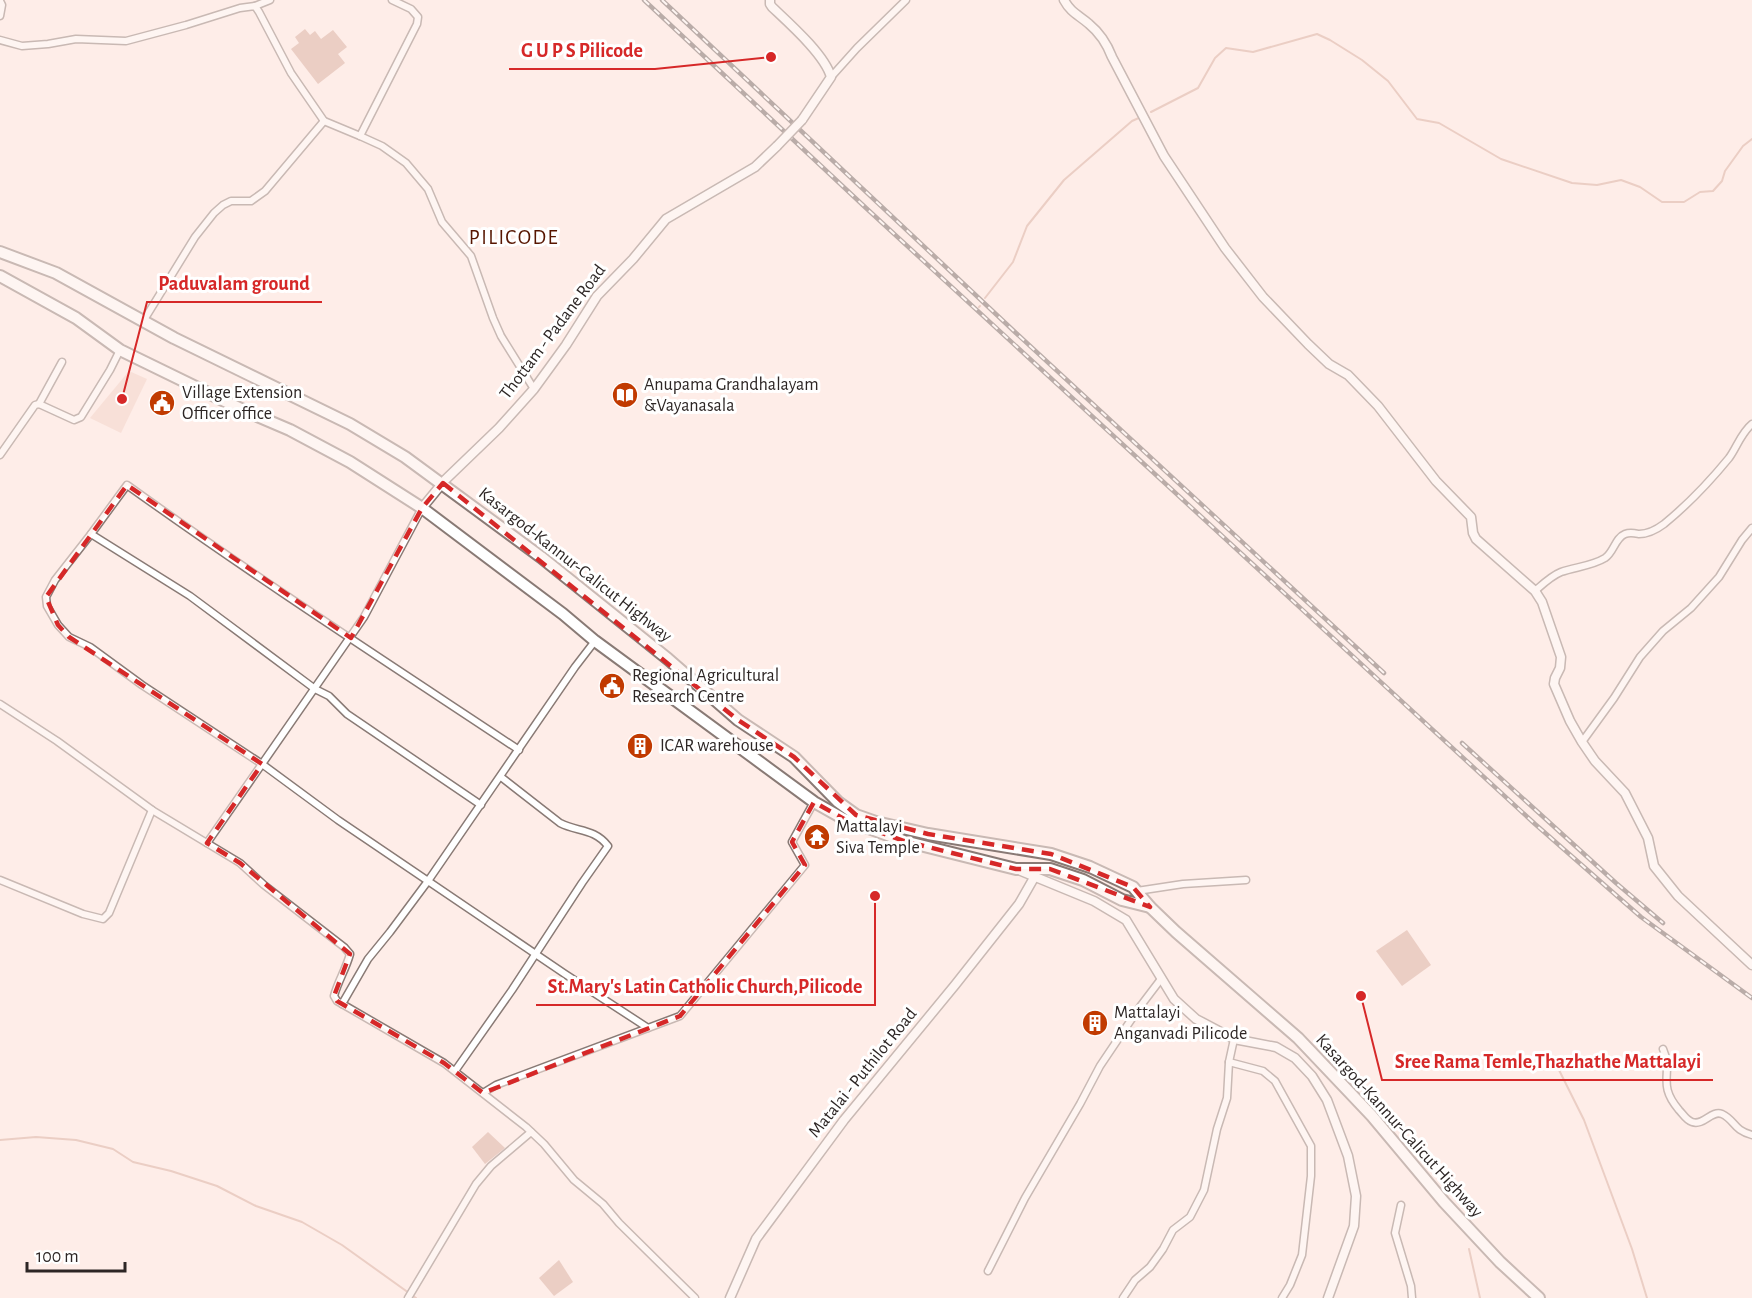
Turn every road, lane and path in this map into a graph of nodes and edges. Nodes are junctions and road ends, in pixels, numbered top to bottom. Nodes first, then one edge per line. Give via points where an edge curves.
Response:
1 (270, 0) edge
2 (392, 0) edge
3 (769, 0) edge
4 (906, 0) edge
5 (1064, 0) edge
6 (0, 1) edge
7 (255, 6) junction
8 (0, 16) edge
9 (0, 40) edge
10 (831, 77) junction
11 (324, 121) junction
12 (360, 136) junction
13 (0, 252) edge
14 (0, 276) edge
15 (144, 320) junction
16 (120, 350) junction
17 (62, 362) dead end
18 (534, 389) junction
19 (39, 404) junction
20 (1752, 424) edge
21 (0, 455) edge
22 (442, 483) junction
23 (422, 508) junction
24 (1752, 528) edge
25 (91, 534) junction
26 (1535, 591) junction
27 (351, 638) junction
28 (595, 641) junction
29 (315, 689) junction
30 (0, 704) edge
31 (1582, 741) junction
32 (519, 750) junction
33 (262, 764) junction
34 (501, 777) junction
35 (814, 802) junction
36 (481, 804) junction
37 (152, 810) junction
38 (207, 843) junction
39 (1016, 869) junction
40 (1035, 876) junction
41 (0, 880) edge
42 (1246, 880) dead end
43 (428, 881) junction
44 (1137, 891) junction
45 (1150, 907) junction
46 (535, 954) junction
47 (1752, 965) edge
48 (1161, 979) junction
49 (342, 1004) junction
50 (648, 1028) junction
51 (1234, 1039) junction
52 (1663, 1049) dead end
53 (1229, 1062) junction
54 (455, 1071) junction
55 (483, 1093) junction
56 (531, 1132) junction
57 (1752, 1135) edge
58 (1401, 1205) dead end
59 (988, 1271) dead end
60 (408, 1298) edge
61 (695, 1298) edge
62 (730, 1298) edge
63 (1123, 1298) edge
64 (1282, 1298) edge
65 (1328, 1298) edge
66 (1412, 1298) edge
67 (1539, 1298) edge

1 - 7 street
2 - 12 street via 411,9 418,17 417,24
3 - 10 street via 819,55
4 - 10 street
5 - 26 street via 1106,43 1164,156 1263,297 1329,364 1348,375 1378,406 1436,481 1471,517 1476,539
6 - 8 street
7 - 9 street via 126,40 76,39 22,46
7 - 11 street via 291,73
10 - 18 street, Thottam - Padane Road, bridge via 802,120 755,167 666,219 597,297
11 - 12 street
11 - 15 street via 265,191 251,201 231,201 214,213
12 - 18 street via 406,163 428,189 442,222 471,256 501,336
13 - 15 highway, Kasargod-Kannur-Calicut Highway via 56,273
14 - 16 highway, Kasargod-Kannur-Calicut Highway via 76,318
15 - 22 highway, Kasargod-Kannur-Calicut Highway via 350,424
16 - 19 street via 81,417 74,420
16 - 23 highway, Kasargod-Kannur-Calicut Highway via 300,435
17 - 19 street
18 - 22 street, Thottam - Padane Road
19 - 21 street via 31,408
20 - 26 street via 1730,457 1663,524 1642,534 1628,532 1606,557 1559,573
22 - 23 street, Thottam - Padane Road
22 - 44 highway, Kasargod-Kannur-Calicut Highway via 550,564 738,720 794,758 856,815 928,834 1051,854 1090,867
23 - 27 street
23 - 28 highway, Kasargod-Kannur-Calicut Highway
24 - 31 street via 1719,578 1640,657
25 - 27 street via 127,485
25 - 29 street via 190,596
25 - 33 street via 46,597 58,625 69,637 90,647
26 - 31 street via 1561,657 1554,684
27 - 29 street
27 - 32 street
28 - 32 street
28 - 35 highway, Kasargod-Kannur-Calicut Highway
29 - 33 street
29 - 36 street
30 - 37 street
31 - 47 street via 1625,793 1648,838 1654,866 1678,896
32 - 34 street
33 - 38 street
33 - 43 street
34 - 36 street
34 - 46 street via 560,823 589,831 608,846
35 - 39 highway, Kasargod-Kannur-Calicut Highway via 844,819 904,841
35 - 50 street via 792,842 805,865 680,1016
36 - 43 street
37 - 38 street
37 - 41 street via 109,913 103,919
38 - 49 street via 240,863 350,954 334,996
39 - 40 street, Kasargod-Kannur-Calicut Highway
39 - 45 highway, Kasargod-Kannur-Calicut Highway via 1050,868 1122,900
40 - 48 street, Kasargod-Kannur-Calicut Highway via 1094,901 1126,920
40 - 62 street, Matalai - Puthilot Road via 1019,904 844,1120 756,1239
42 - 44 street
43 - 46 street
43 - 49 street via 368,959
44 - 45 highway, Kasargod-Kannur-Calicut Highway
45 - 67 highway, Kasargod-Kannur-Calicut Highway via 1298,1038 1372,1116 1444,1203
46 - 50 street
46 - 54 street
48 - 51 street, Kasargod-Kannur-Calicut Highway via 1174,999 1196,1019
48 - 59 street via 1100,1066
49 - 54 street
50 - 55 street
51 - 53 street
51 - 65 street, Kasargod-Kannur-Calicut Highway via 1276,1047 1312,1076 1327,1100 1348,1156 1356,1196 1354,1226
52 - 57 street via 1667,1057 1668,1094 1687,1119 1701,1123 1720,1113 1737,1130
53 - 63 street via 1227,1098 1204,1190 1190,1217 1173,1230 1150,1267
53 - 64 street via 1263,1071 1275,1081 1311,1146 1302,1255
54 - 55 street
55 - 56 street
56 - 60 street via 476,1184
56 - 61 street via 574,1180 603,1204
58 - 66 street via 1395,1233

